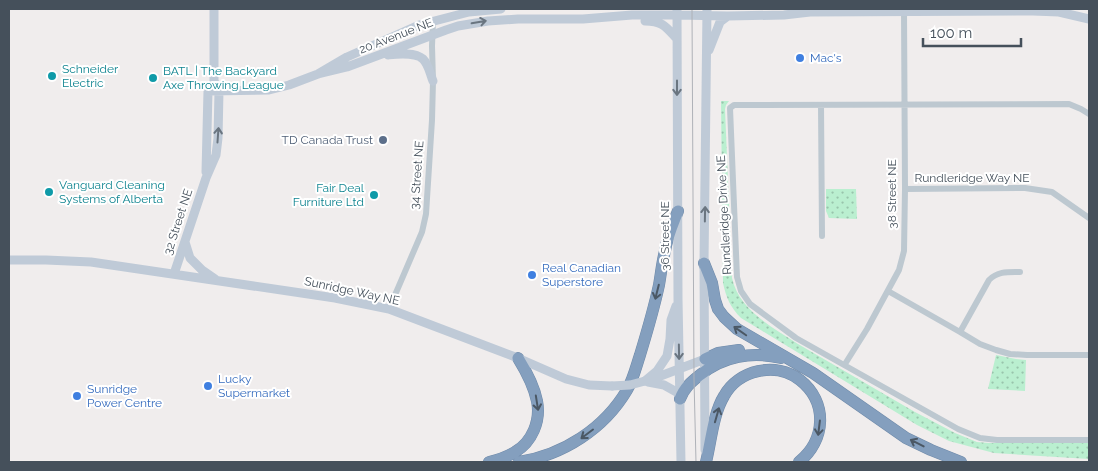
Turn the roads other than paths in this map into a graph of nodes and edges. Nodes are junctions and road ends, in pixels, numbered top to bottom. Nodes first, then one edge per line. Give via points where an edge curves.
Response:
1 (214, 9) edge
2 (501, 9) edge
3 (795, 9) edge
4 (904, 10) edge
5 (677, 12) edge
6 (707, 12) edge
7 (806, 12) junction
8 (728, 16) junction
9 (618, 17) junction
10 (1089, 19) edge
11 (433, 21) junction
12 (433, 35) junction
13 (677, 39) junction
14 (707, 54) junction
15 (378, 56) junction
16 (318, 74) junction
17 (214, 81) junction
18 (433, 81) junction
19 (208, 91) junction
20 (219, 91) junction
21 (904, 104) junction
22 (821, 105) junction
23 (1089, 114) edge
24 (206, 178) junction
25 (905, 189) junction
26 (678, 211) junction
27 (1089, 218) edge
28 (822, 236) dead end
29 (185, 242) junction
30 (9, 260) edge
31 (704, 262) junction
32 (1020, 272) dead end
33 (174, 274) junction
34 (217, 280) junction
35 (888, 291) junction
36 (678, 299) junction
37 (389, 309) junction
38 (960, 332) junction
39 (783, 355) junction
40 (1089, 355) edge
41 (518, 358) junction
42 (797, 364) junction
43 (845, 364) junction
44 (705, 365) junction
45 (680, 369) junction
46 (645, 381) junction
47 (680, 396) junction
48 (1089, 440) edge
49 (489, 462) edge
50 (519, 462) edge
51 (681, 462) edge
52 (706, 462) edge
53 (799, 462) edge
54 (962, 462) edge

1 - 17 street, 32 Street NE
2 - 11 street, 20 Avenue NE via 469,12
3 - 7 street
4 - 7 street
4 - 10 street via 1059,12
4 - 21 street, 38 Street NE
5 - 6 street, 20 Avenue NE via 692,16
5 - 9 street, 20 Avenue NE
5 - 13 street, 36 Street NE
6 - 8 street, 20 Avenue NE
6 - 14 street
7 - 8 street, 20 Avenue NE
8 - 14 street via 720,22
12 -> 9 street, 20 Avenue NE via 458,26 488,21
9 - 13 street via 661,23
11 - 12 street, 34 Street NE
11 - 16 street, 20 Avenue NE via 394,35
12 - 15 street, 20 Avenue NE
12 - 18 street, 34 Street NE
13 -> 26 street, 36 Street NE
31 -> 14 street
15 - 16 street, 20 Avenue NE
15 - 18 street via 400,54 422,58
16 - 20 street, 20 Avenue NE via 268,90
17 - 19 street, 32 Street NE
17 - 20 street, 32 Street NE
18 - 37 street, 34 Street NE via 426,214 422,232
19 - 20 street, 20 Avenue NE
19 - 24 street, 32 Street NE
24 -> 20 street, 32 Street NE via 216,155
21 - 22 street, Rundleridge Drive NE
21 - 23 street, Rundleridge Drive NE via 1069,104
21 - 25 street, 38 Street NE
22 - 28 street
22 - 43 street, Rundleridge Drive NE via 734,105 730,108 737,277 750,304 796,338
24 - 29 street, 32 Street NE
25 - 27 street, Rundleridge Way NE via 1025,188 1052,192
25 - 35 street, 38 Street NE via 904,251
26 - 36 street, 36 Street NE
26 -> 50 highway via 628,389 612,411 577,441 558,451
29 - 33 street, 32 Street NE
29 - 34 street via 190,258
30 - 33 street, Sunridge Way NE via 91,262
39 -> 31 highway via 729,323 718,309
31 - 44 street
32 - 38 street via 1001,272 989,280
33 - 34 street, Sunridge Way NE
34 - 37 street, Sunridge Way NE
35 - 38 street
35 - 43 street, 38 Street NE
36 -> 45 street, 36 Street NE
36 - 46 street via 671,320 667,356
37 - 41 street, Sunridge Way NE
38 - 40 street via 980,344 1010,354
39 - 42 highway
39 - 44 highway via 747,349 718,353
41 - 46 street, Sunridge Way NE, bridge via 589,385 630,385
41 -> 49 highway via 536,395 536,426 520,448
42 - 44 highway via 772,356 747,355
54 -> 42 highway via 906,438
43 - 48 street, Rundleridge Drive NE via 958,429 980,438
44 - 45 street, Sunridge Way NE
44 - 47 highway
44 - 52 street
45 - 46 street, Sunridge Way NE
45 - 47 street, 36 Street NE
46 - 47 street via 664,385
47 - 51 street, 36 Street NE
52 -> 53 highway via 723,396 739,379 764,370 783,372 800,380 816,402 820,419 818,438

